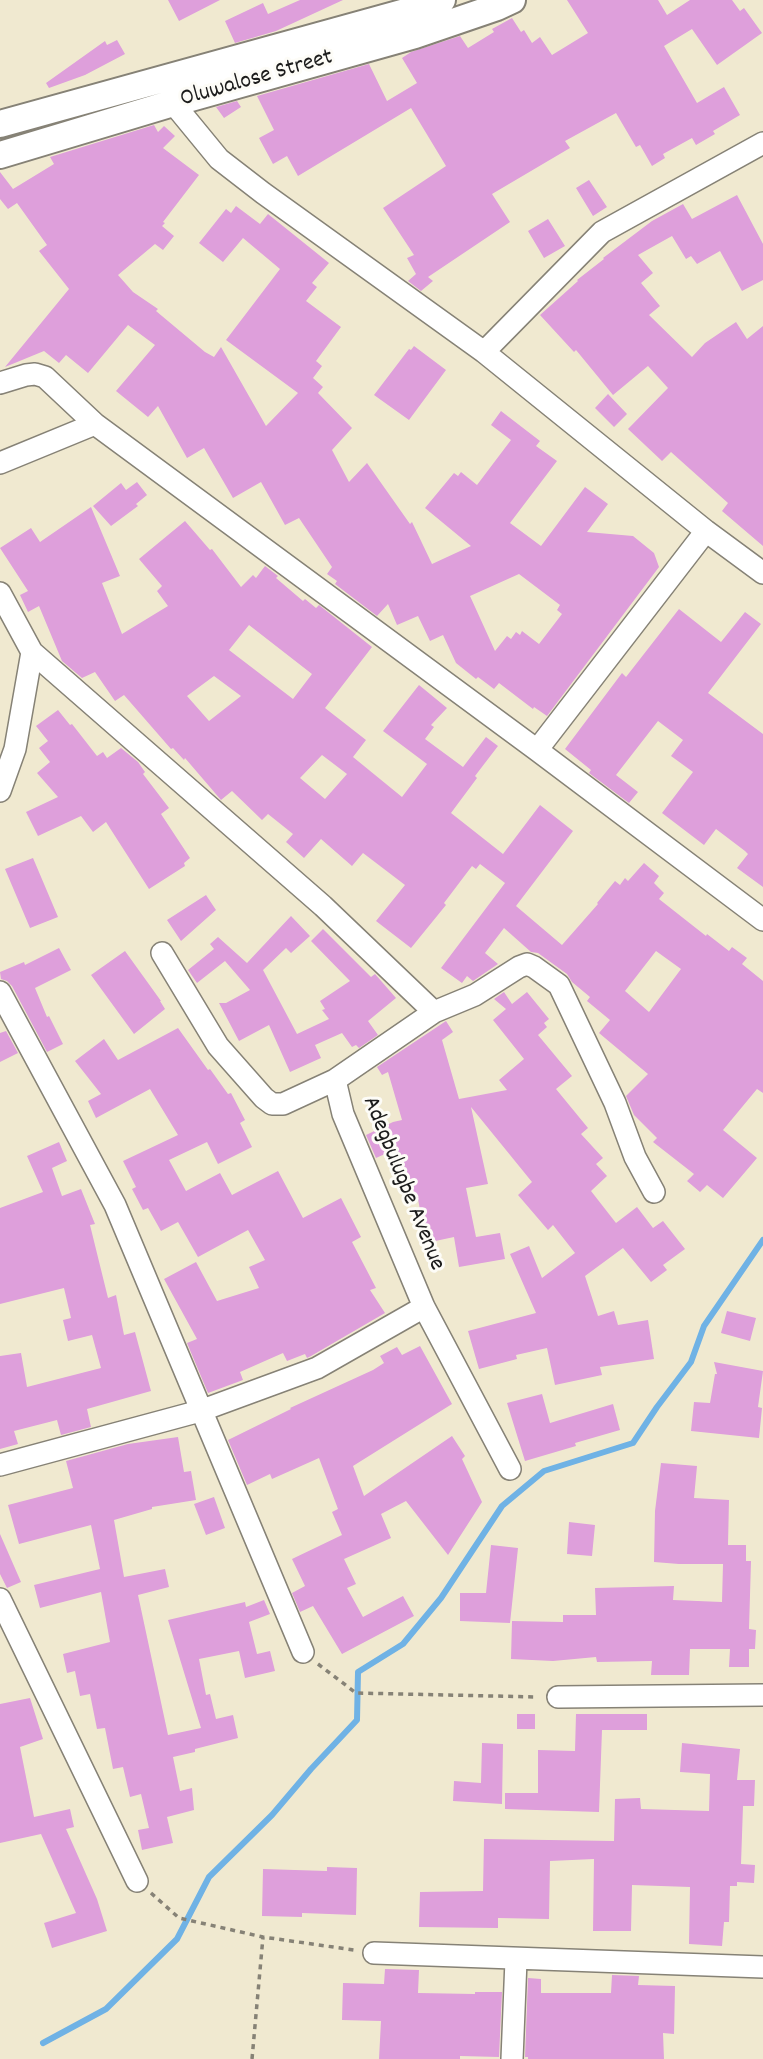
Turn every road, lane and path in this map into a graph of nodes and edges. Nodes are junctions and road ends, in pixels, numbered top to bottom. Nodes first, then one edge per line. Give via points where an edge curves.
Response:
1 (442, 0) edge
2 (512, 0) edge
3 (173, 103) junction
4 (0, 124) edge
5 (763, 143) edge
6 (0, 155) edge
7 (484, 352) junction
8 (0, 383) edge
9 (95, 424) junction
10 (0, 463) edge
11 (706, 531) junction
12 (763, 573) edge
13 (0, 593) edge
14 (32, 652) junction
15 (537, 750) junction
16 (0, 791) edge
17 (763, 920) edge
18 (162, 953) dead end
19 (0, 992) edge
20 (434, 1012) junction
21 (334, 1080) junction
22 (654, 1192) dead end
23 (424, 1307) junction
24 (200, 1410) junction
25 (0, 1465) edge
26 (510, 1469) dead end
27 (0, 1599) edge
28 (303, 1652) joint
29 (763, 1695) edge
30 (558, 1697) joint
31 (137, 1881) joint
32 (263, 1937) junction
33 (374, 1953) joint
34 (516, 1960) junction
35 (763, 1967) edge
36 (252, 2059) edge
37 (512, 2059) edge

1 - 4 street, Oluwalose Street
2 - 3 street, Oluwalose Street via 415,35
3 - 6 street, Oluwalose Street
3 - 7 street via 219,159
5 - 7 street via 602,232
7 - 11 street
8 - 9 street via 26,375 45,377
9 - 10 street
9 - 15 street
11 - 12 street
11 - 15 street
13 - 14 street
14 - 16 street via 15,749
14 - 20 street via 323,906
15 - 17 street
18 - 21 street via 218,1046 272,1104 283,1104
19 - 24 street via 115,1205
20 - 21 street
20 - 22 street via 475,995 527,964 559,985
21 - 23 street, Adegbulugbe Avenue via 343,1114
23 - 24 street via 317,1368
23 - 26 street, Adegbulugbe Avenue
24 - 25 street
24 - 28 street
27 - 31 street
28 - 30 path via 356,1693
29 - 30 street
31 - 32 path via 179,1917
32 - 33 path
32 - 36 path
33 - 34 street
34 - 35 street
34 - 37 street

